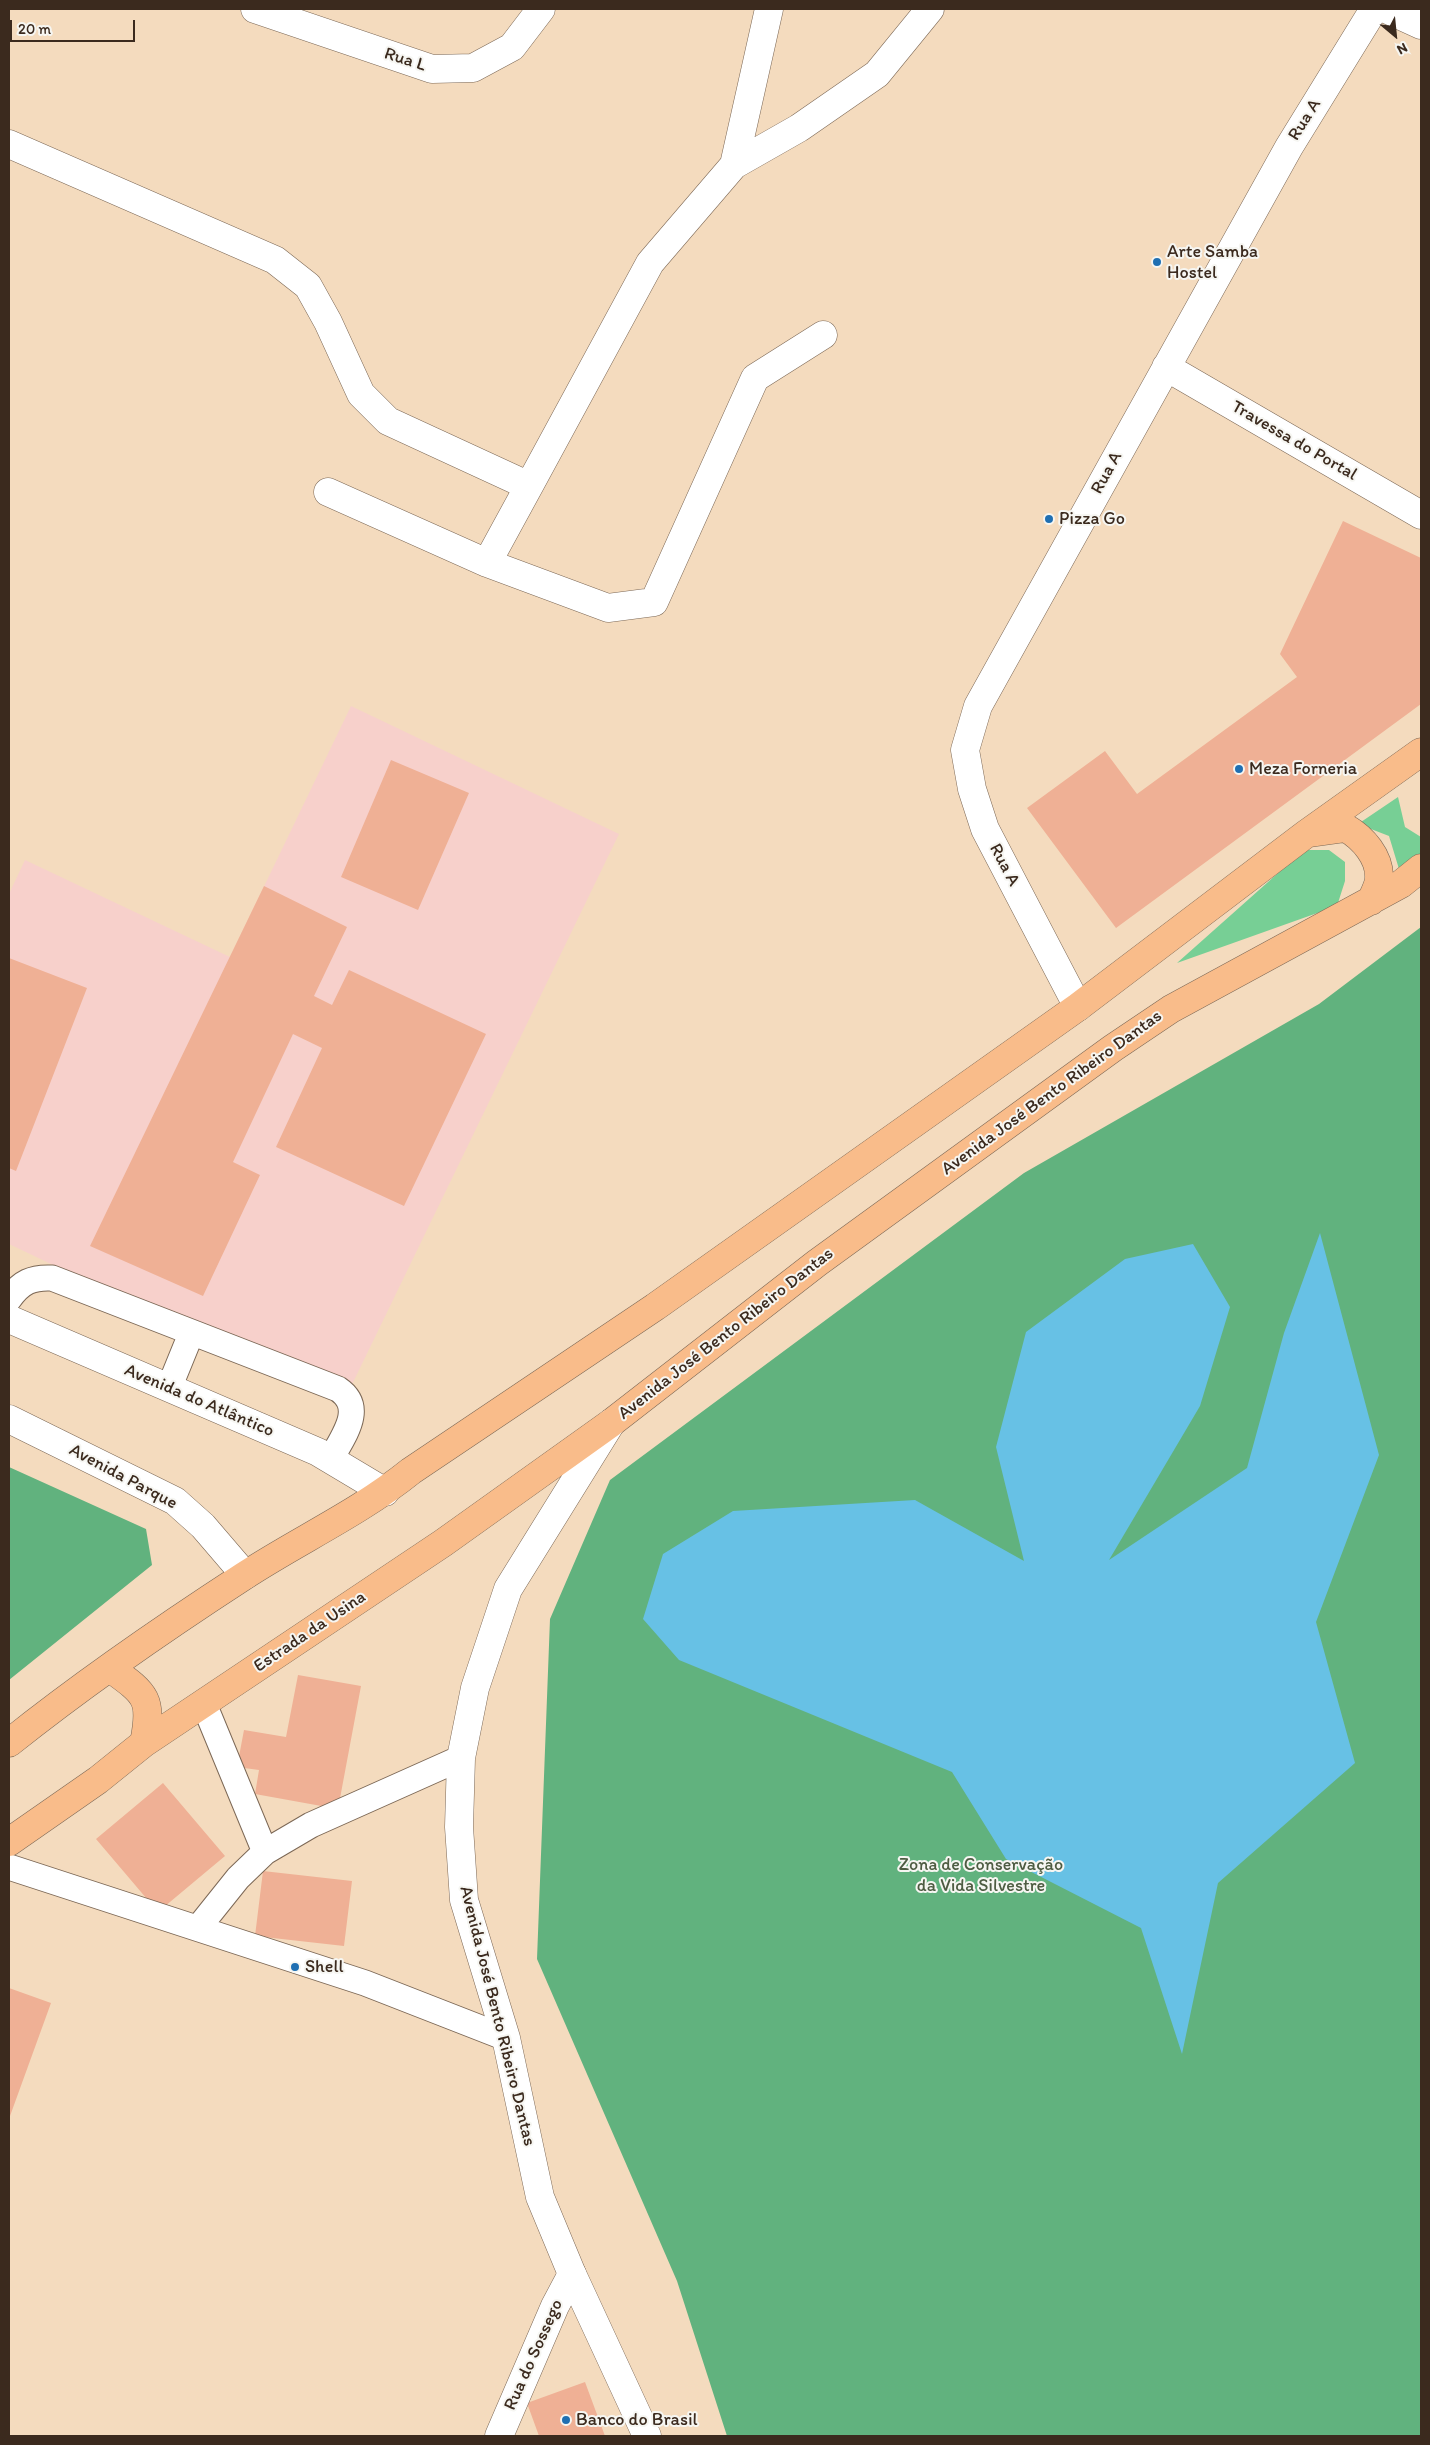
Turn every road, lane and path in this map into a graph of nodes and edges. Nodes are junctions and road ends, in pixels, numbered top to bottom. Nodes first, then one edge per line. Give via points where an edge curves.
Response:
1 (256, 9) edge
2 (769, 9) edge
3 (930, 9) edge
4 (1374, 9) edge
5 (1386, 9) edge
6 (540, 10) edge
7 (1421, 25) edge
8 (9, 144) edge
9 (734, 165) junction
10 (823, 336) dead end
11 (1166, 367) junction
12 (529, 486) junction
13 (328, 492) dead end
14 (1421, 515) edge
15 (487, 563) junction
16 (1421, 752) edge
17 (1306, 834) junction
18 (1421, 868) edge
19 (1372, 901) junction
20 (1078, 1007) junction
21 (9, 1299) edge
22 (9, 1319) edge
23 (191, 1334) junction
24 (168, 1388) junction
25 (9, 1419) edge
26 (611, 1423) junction
27 (331, 1459) junction
28 (385, 1492) junction
29 (245, 1575) junction
30 (110, 1668) junction
31 (204, 1704) junction
32 (9, 1743) edge
33 (144, 1743) junction
34 (461, 1758) junction
35 (9, 1842) edge
36 (265, 1852) junction
37 (9, 1867) edge
38 (198, 1928) junction
39 (506, 2038) junction
40 (572, 2274) junction
41 (499, 2436) edge
42 (647, 2436) edge

1 - 6 street, Rua L via 432,70 473,68 504,52 512,47
2 - 9 street
3 - 9 street via 877,74 799,128
4 - 11 street, Rua A via 1289,147
5 - 7 street
8 - 12 street via 275,260 308,286 361,394 388,421
9 - 12 street via 650,262
10 - 15 street via 755,378 654,602 608,608
11 - 14 street, Travessa do Portal
11 - 20 street, Rua A via 978,706 965,750 972,789 985,829
12 - 15 street
13 - 15 street
16 - 17 main road
17 - 19 main road via 1346,828 1361,837 1374,856 1379,878
17 - 20 main road
18 - 19 main road, Avenida José Bento Ribeiro Dantas
19 - 26 main road, Avenida José Bento Ribeiro Dantas via 1171,1009 1113,1048 817,1263
20 - 28 main road via 655,1307 411,1471
21 - 23 lane via 23,1284 36,1278 52,1278
22 - 24 street, Avenida do Atlântico
23 - 24 lane
23 - 27 lane via 347,1395 352,1408 351,1420
24 - 27 street, Avenida do Atlântico
25 - 29 street, Avenida Parque via 175,1501 203,1526
26 - 31 main road, Estrada da Usina via 443,1543
26 - 34 street, Avenida José Bento Ribeiro Dantas via 508,1589 475,1688
27 - 28 street, Avenida do Atlântico
28 - 29 main road
29 - 30 main road
30 - 32 main road
30 - 33 main road via 135,1686 146,1702 149,1716
31 - 33 main road, Estrada da Usina
31 - 36 lane
33 - 35 main road, Estrada da Usina via 98,1780
34 - 36 lane via 312,1825
34 - 39 street, Avenida José Bento Ribeiro Dantas via 459,1827 464,1900
36 - 38 lane via 238,1878
37 - 38 lane
38 - 39 lane via 365,1983
39 - 40 street, Avenida José Bento Ribeiro Dantas via 540,2197
40 - 41 street, Rua do Sossego
40 - 42 street, Avenida José Bento Ribeiro Dantas

